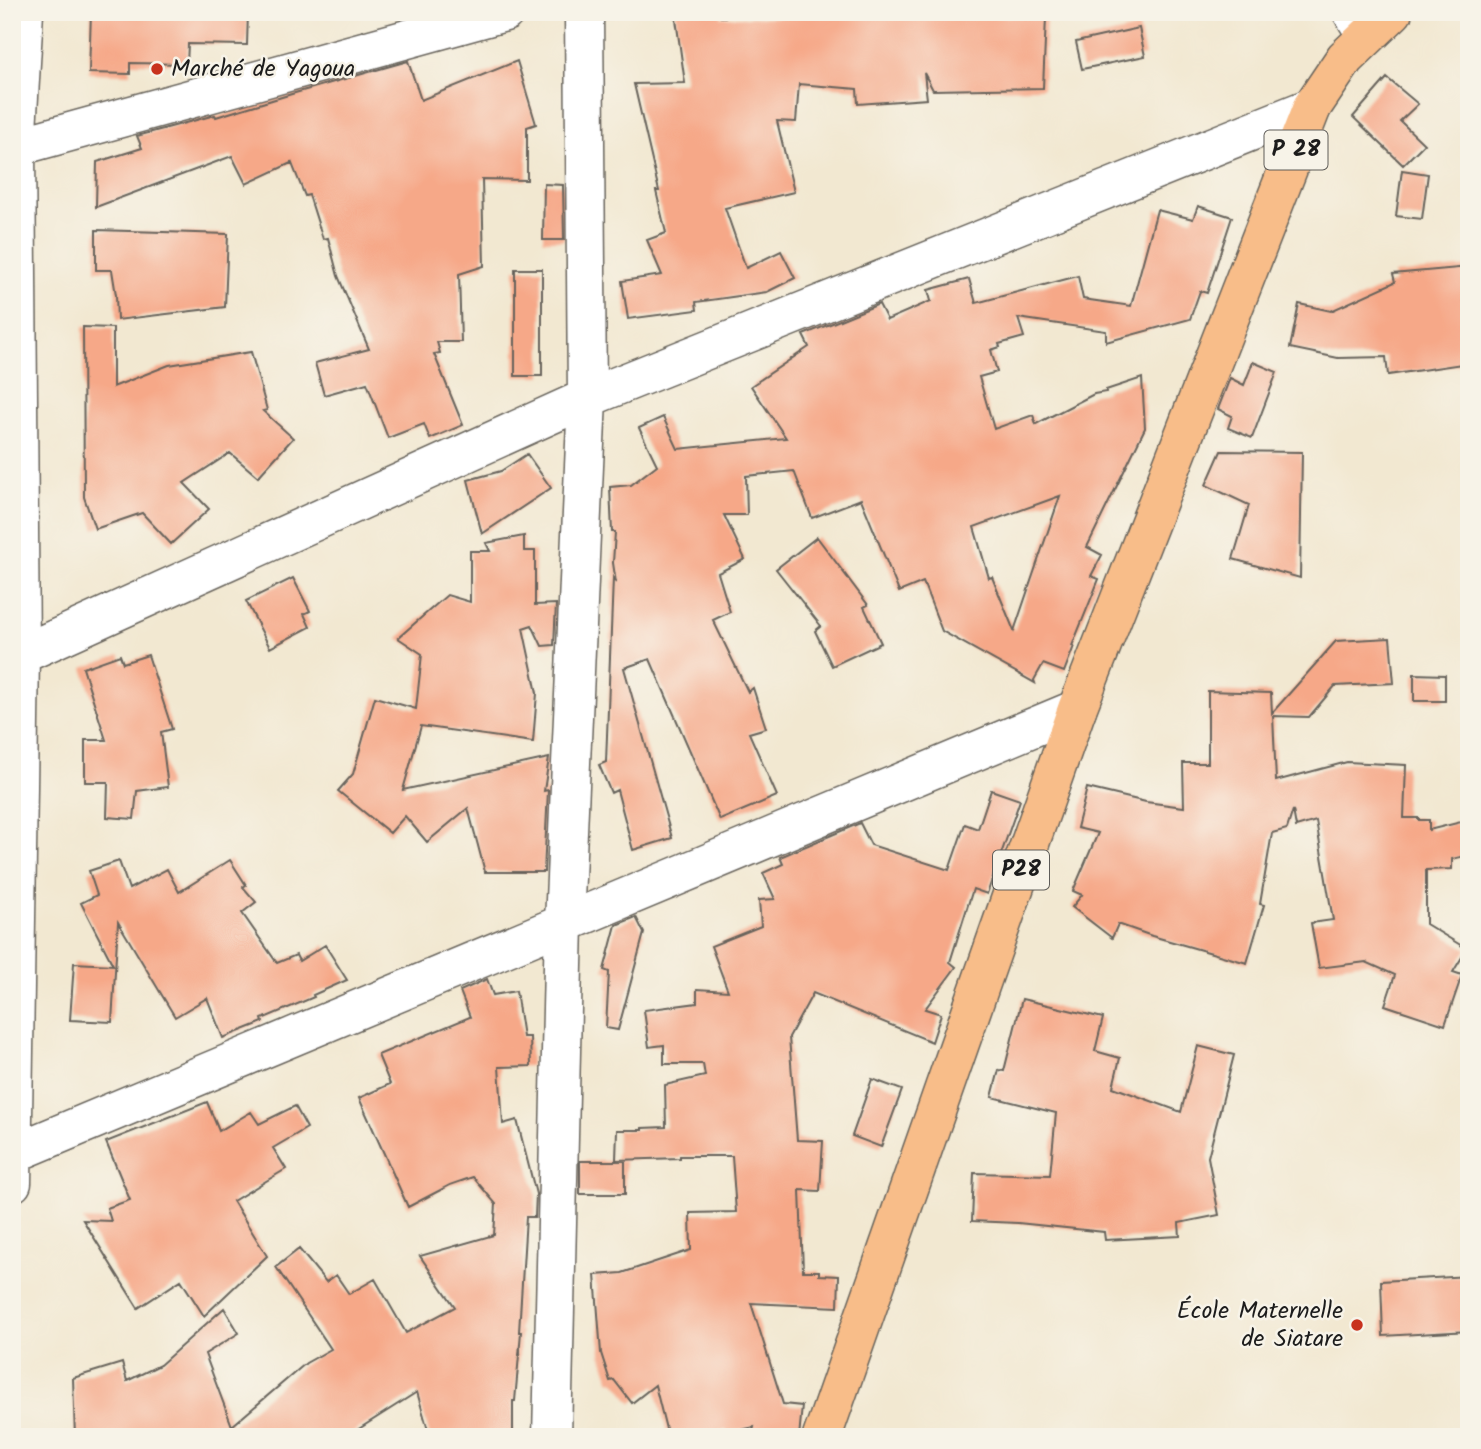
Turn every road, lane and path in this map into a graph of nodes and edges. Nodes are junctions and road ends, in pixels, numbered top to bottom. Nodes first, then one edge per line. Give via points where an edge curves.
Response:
1 (24, 12) edge
2 (505, 12) edge
3 (584, 12) edge
4 (1371, 20) edge
5 (1312, 107) junction
6 (14, 148) edge
7 (1234, 309) joint
8 (587, 398) junction
9 (16, 656) edge
10 (1077, 709) junction
11 (564, 923) junction
12 (13, 1164) edge
13 (552, 1437) edge
14 (822, 1437) edge

1 - 6 street
2 - 6 street
3 - 8 street
4 - 5 main road, P 28
5 - 7 main road, P 28
5 - 8 street
6 - 9 street
7 - 10 main road, P28
8 - 9 street
8 - 11 street
9 - 12 street
10 - 11 street
10 - 14 main road, P28
11 - 12 street
11 - 13 street

